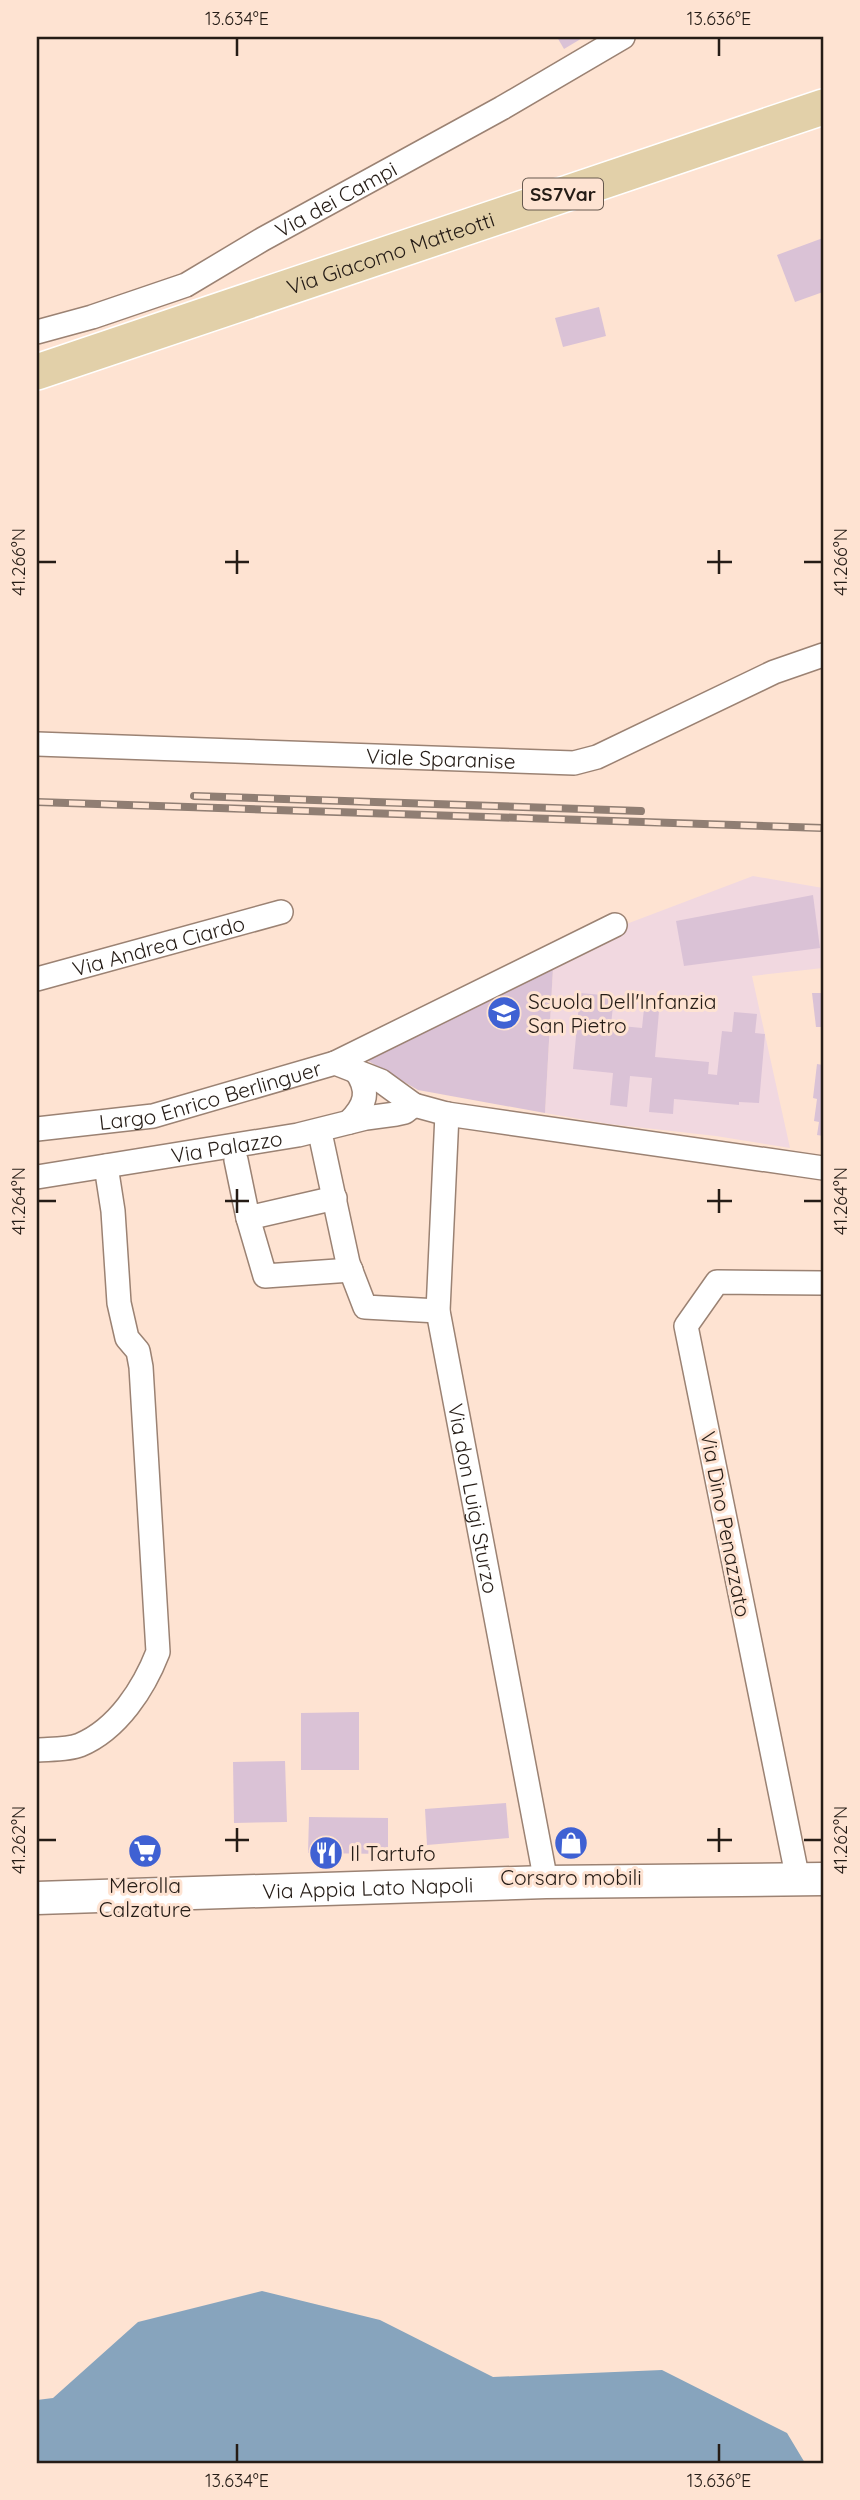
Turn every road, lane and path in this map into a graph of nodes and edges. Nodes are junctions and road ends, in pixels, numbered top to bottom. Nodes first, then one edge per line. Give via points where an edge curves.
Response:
1 (622, 37) edge
2 (823, 107) edge
3 (37, 332) edge
4 (37, 372) edge
5 (823, 655) edge
6 (37, 744) edge
7 (281, 912) dead end
8 (615, 925) dead end
9 (37, 979) edge
10 (345, 1067) junction
11 (414, 1105) junction
12 (447, 1114) junction
13 (349, 1122) junction
14 (37, 1129) edge
15 (322, 1142) dead end
16 (236, 1160) dead end
17 (106, 1166) junction
18 (823, 1168) edge
19 (37, 1177) edge
20 (335, 1198) junction
21 (248, 1218) junction
22 (351, 1270) junction
23 (823, 1283) edge
24 (438, 1311) junction
25 (37, 1750) edge
26 (811, 1880) edge
27 (546, 1882) junction
28 (37, 1898) edge

1 - 3 street, Via dei Campi via 186,285
2 - 4 main road, Via Giacomo Matteotti / SS7Var
5 - 6 street, Viale Sparanise via 774,673 597,757 574,763
7 - 9 street, Via Andrea Ciardo
8 - 10 street, Largo Enrico Berlinguer
10 - 11 street via 381,1082
10 - 13 street via 363,1082 366,1096 360,1112
10 - 14 street, Largo Enrico Berlinguer via 153,1116
11 - 12 street
11 - 13 street, Via Palazzo via 405,1112
12 - 18 street
12 - 24 street, Via don Luigi Sturzo
13 - 17 street, Via Palazzo via 298,1135
15 - 20 street
16 - 21 street
17 - 19 street, Via Palazzo
17 - 25 street via 119,1303 127,1338 138,1351 141,1367 158,1651 135,1697 104,1730 78,1745
20 - 21 street
20 - 22 street
21 - 22 street via 265,1276
22 - 24 street via 365,1307
23 - 26 street, Via Dino Penazzato via 718,1282 686,1326
24 - 27 street, Via don Luigi Sturzo
26 - 27 street, Via Appia Lato Napoli
27 - 28 street, Via Appia Lato Napoli

